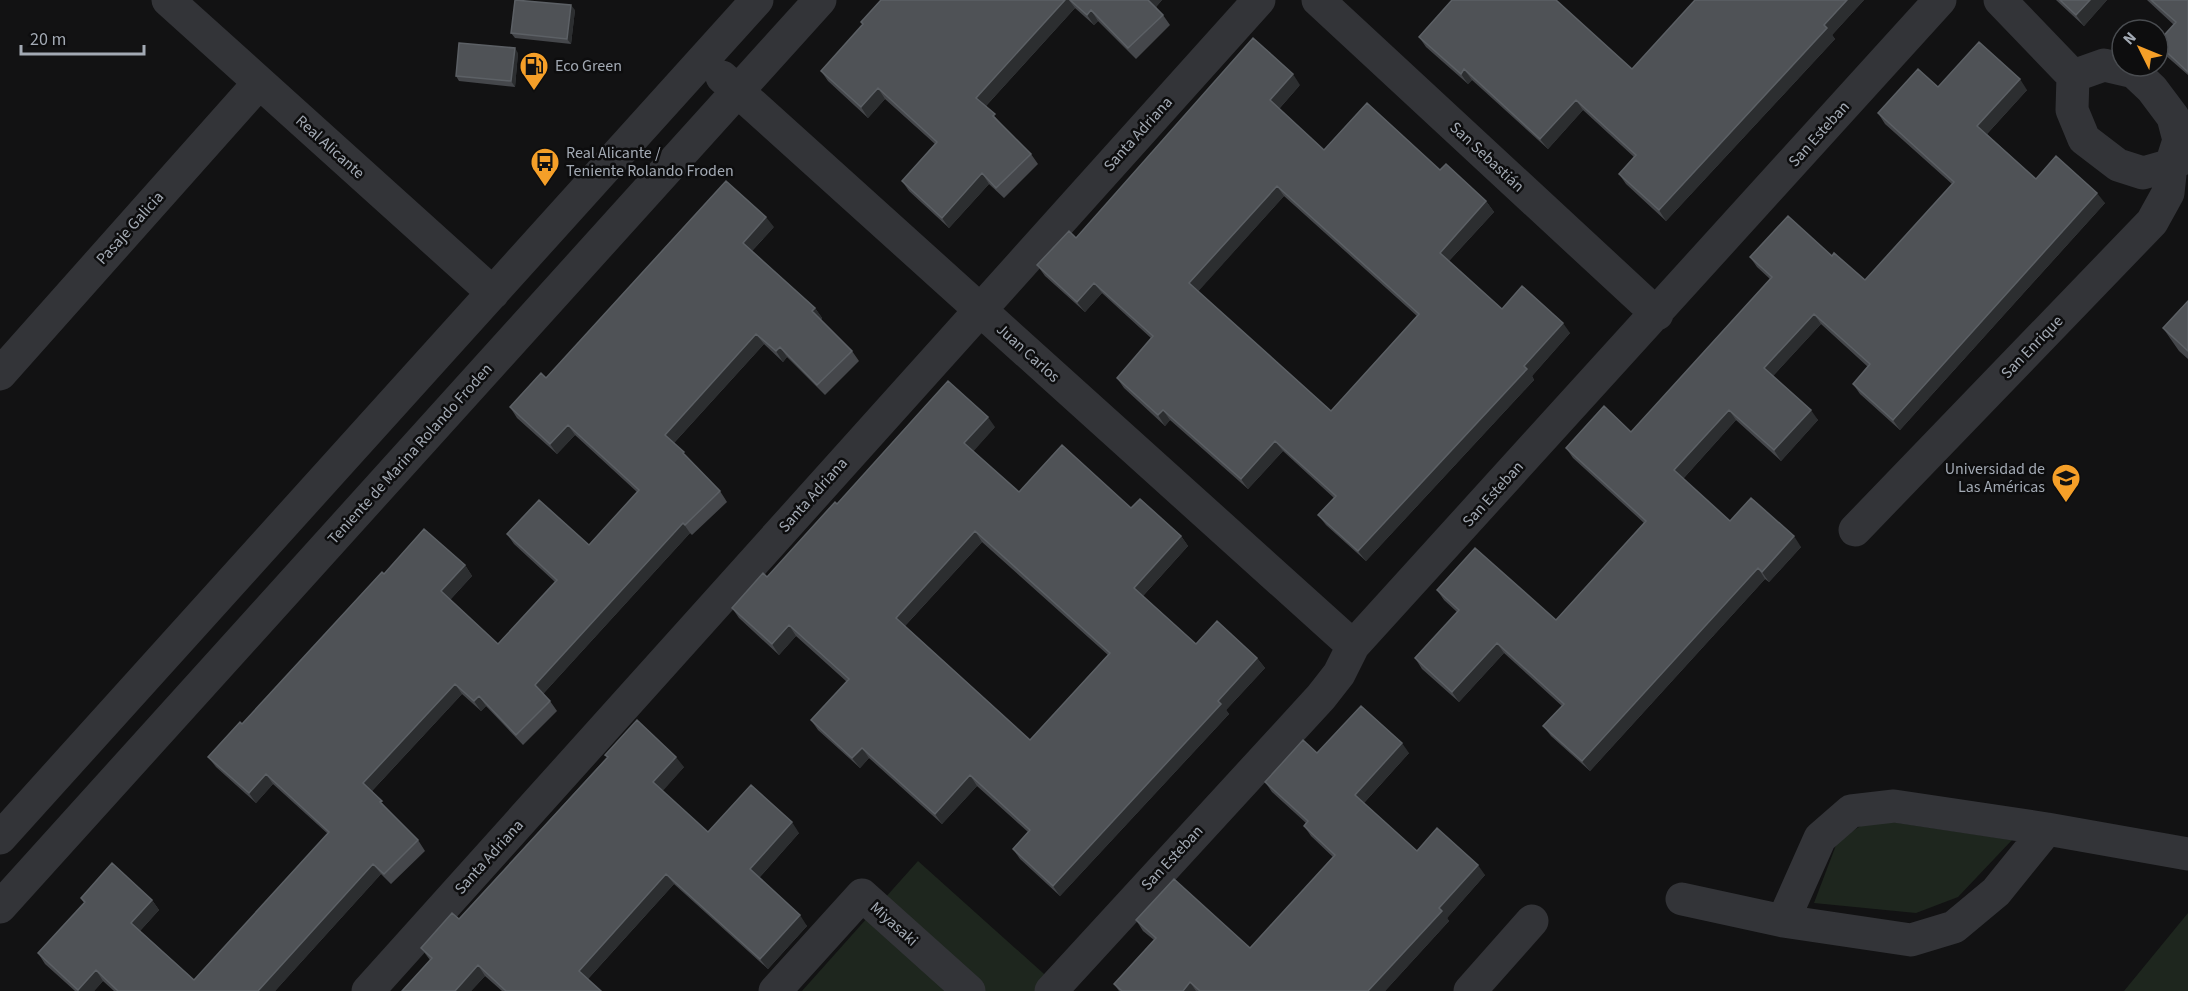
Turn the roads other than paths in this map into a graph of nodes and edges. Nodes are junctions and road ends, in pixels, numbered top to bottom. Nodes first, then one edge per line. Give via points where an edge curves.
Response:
1 (168, 0) edge
2 (757, 0) edge
3 (820, 0) edge
4 (1259, 0) edge
5 (1318, 0) edge
6 (1940, 0) edge
7 (2000, 0) edge
8 (703, 60) junction
9 (2073, 76) junction
10 (259, 83) junction
11 (737, 91) junction
12 (2179, 160) edge
13 (493, 293) junction
14 (980, 310) junction
15 (1657, 314) junction
16 (0, 374) edge
17 (1855, 530) dead end
18 (1353, 646) junction
19 (2047, 829) junction
20 (0, 838) edge
21 (2188, 854) edge
22 (1682, 899) dead end
23 (0, 907) edge
24 (1532, 921) dead end
25 (1783, 921) junction
26 (368, 991) edge
27 (775, 991) edge
28 (969, 991) edge
29 (1051, 991) edge
30 (1470, 991) edge

1 - 10 street, Real Alicante
2 - 8 street
3 - 11 street, Teniente de Marina Rolando Froden
4 - 14 street, Santa Adriana
5 - 15 street, San Sebastián
6 - 15 street, San Esteban
7 - 9 street
8 - 11 street, Juan Carlos
8 - 13 street
9 - 12 street via 2104,65 2134,72 2172,117 2179,140
9 - 12 street via 2072,110 2084,139 2118,165 2143,173
10 - 13 street, Real Alicante
10 - 16 street, Pasaje Galicia
11 - 14 street, Juan Carlos
11 - 23 street, Teniente de Marina Rolando Froden
12 - 17 street, San Enrique via 2168,193 2152,222
13 - 20 street
14 - 18 street, Juan Carlos
14 - 26 street, Santa Adriana
15 - 18 street, San Esteban
18 - 29 street, San Esteban via 1339,674 1321,697
19 - 21 street
19 - 25 street via 1996,892 1954,927 1911,940
19 - 25 street via 1894,806 1851,811 1820,838
22 - 25 street
24 - 30 street
27 - 28 street, Miyasaki via 862,895

